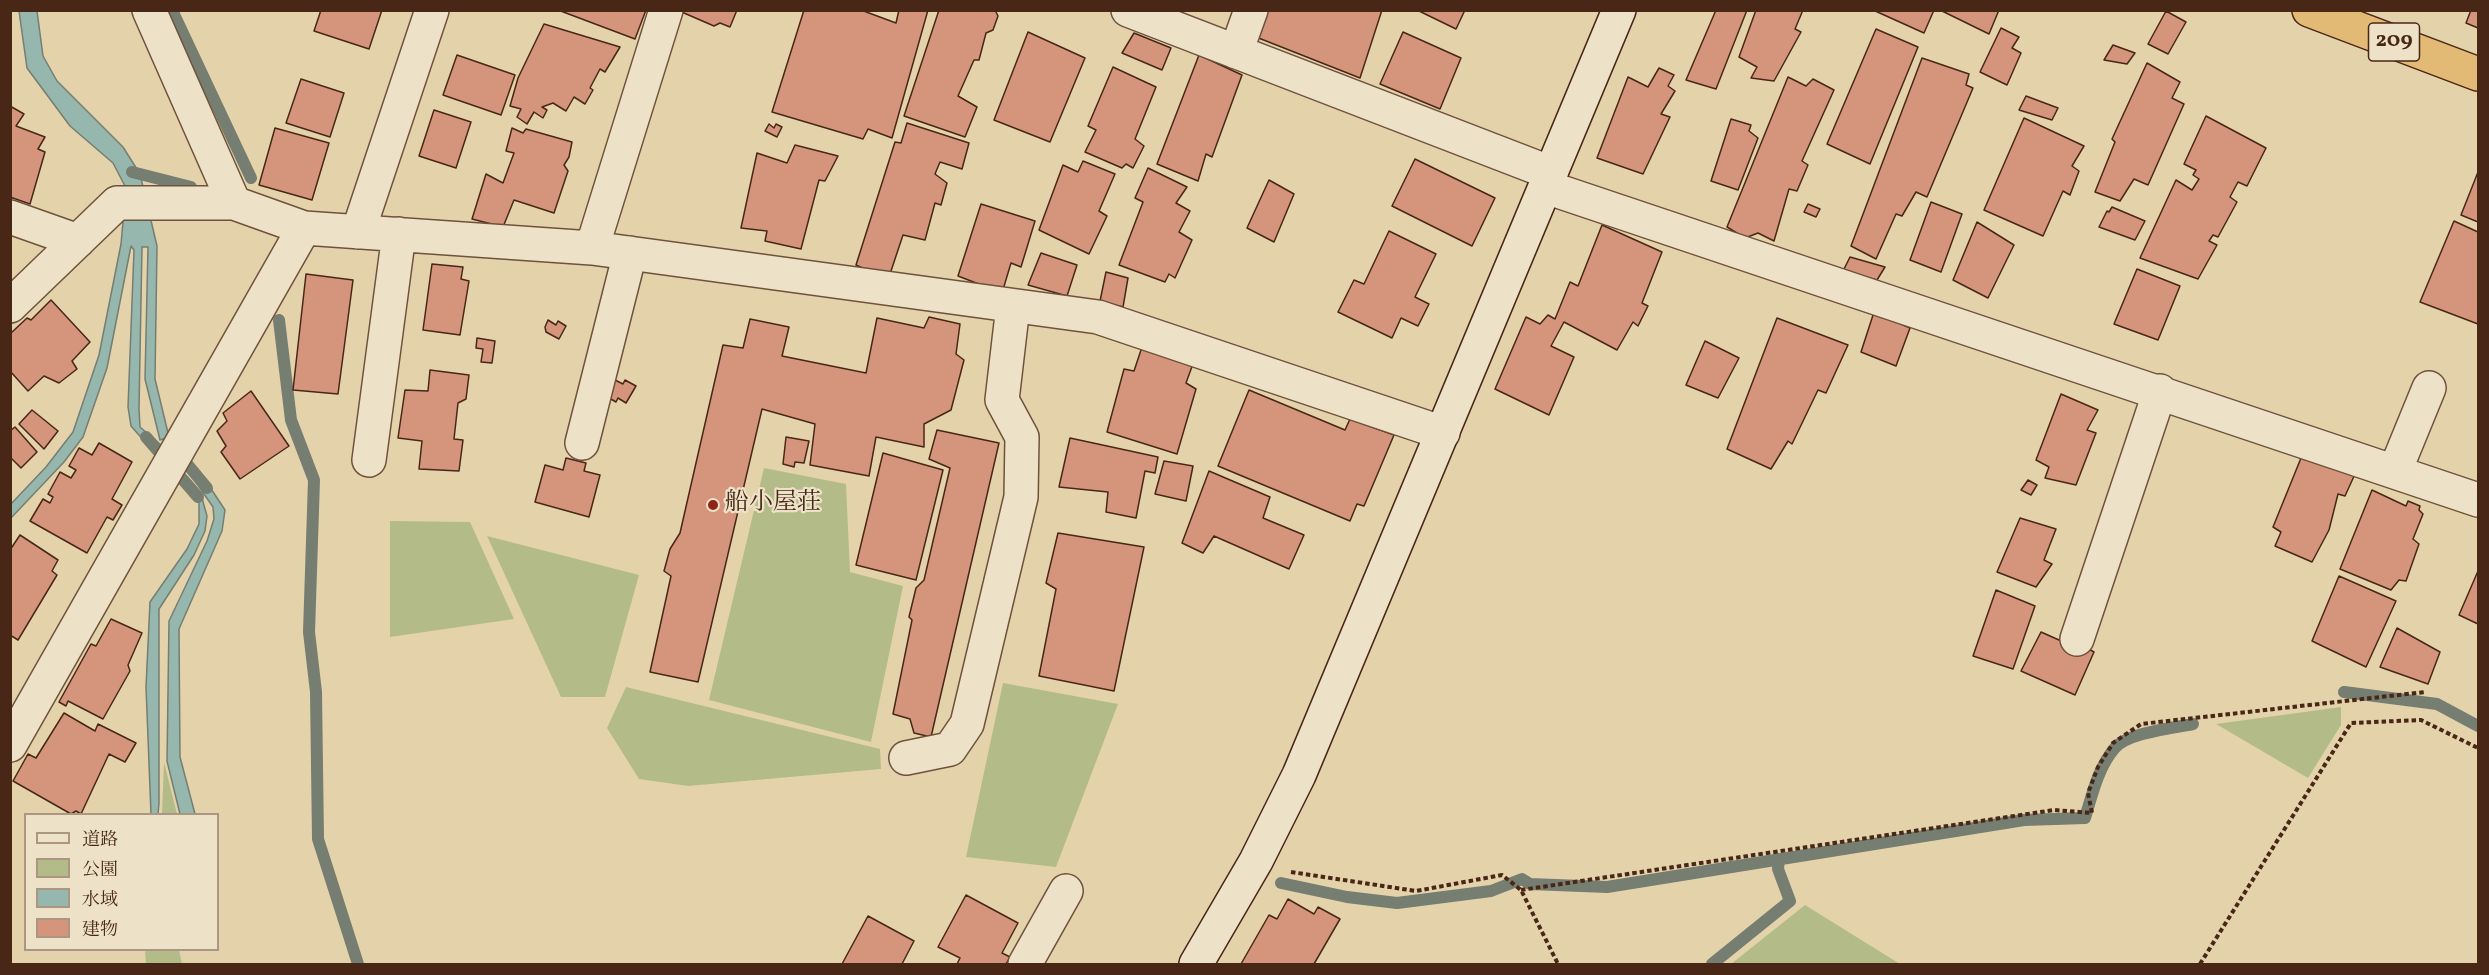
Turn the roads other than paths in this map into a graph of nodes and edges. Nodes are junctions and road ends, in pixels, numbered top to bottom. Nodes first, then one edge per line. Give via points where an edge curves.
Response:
1 (148, 10) edge
2 (432, 10) edge
3 (666, 10) edge
4 (1128, 10) edge
5 (1251, 10) edge
6 (1619, 10) edge
7 (2309, 10) edge
8 (1236, 52) junction
9 (2478, 74) edge
10 (1548, 180) junction
11 (234, 203) junction
12 (10, 217) edge
13 (304, 228) junction
14 (358, 231) junction
15 (399, 234) junction
16 (78, 241) junction
17 (592, 248) junction
18 (630, 253) junction
19 (10, 306) edge
20 (1013, 306) junction
21 (2429, 388) dead end
22 (2160, 391) junction
23 (1443, 433) junction
24 (582, 444) dead end
25 (369, 460) dead end
26 (2395, 471) junction
27 (2478, 500) edge
28 (2077, 639) dead end
29 (10, 745) edge
30 (906, 758) dead end
31 (1066, 891) dead end
32 (1025, 964) edge
33 (1196, 964) edge

1 - 11 street
2 - 14 street
3 - 17 street
4 - 8 street
5 - 8 street
6 - 10 street
7 - 9 highway, 209
8 - 10 street
10 - 22 street
10 - 23 street
11 - 13 street
11 - 16 street via 117,203
12 - 16 street
13 - 14 street
13 - 29 street
14 - 15 street
15 - 17 street
15 - 25 street
16 - 19 street
17 - 18 street
18 - 20 street
18 - 24 street
20 - 23 street via 1098,317
20 - 30 street via 1002,400 1022,437 1022,497 967,724 950,749
21 - 26 street
22 - 26 street
22 - 28 street
23 - 33 street via 1299,775 1256,861
26 - 27 street
31 - 32 street

